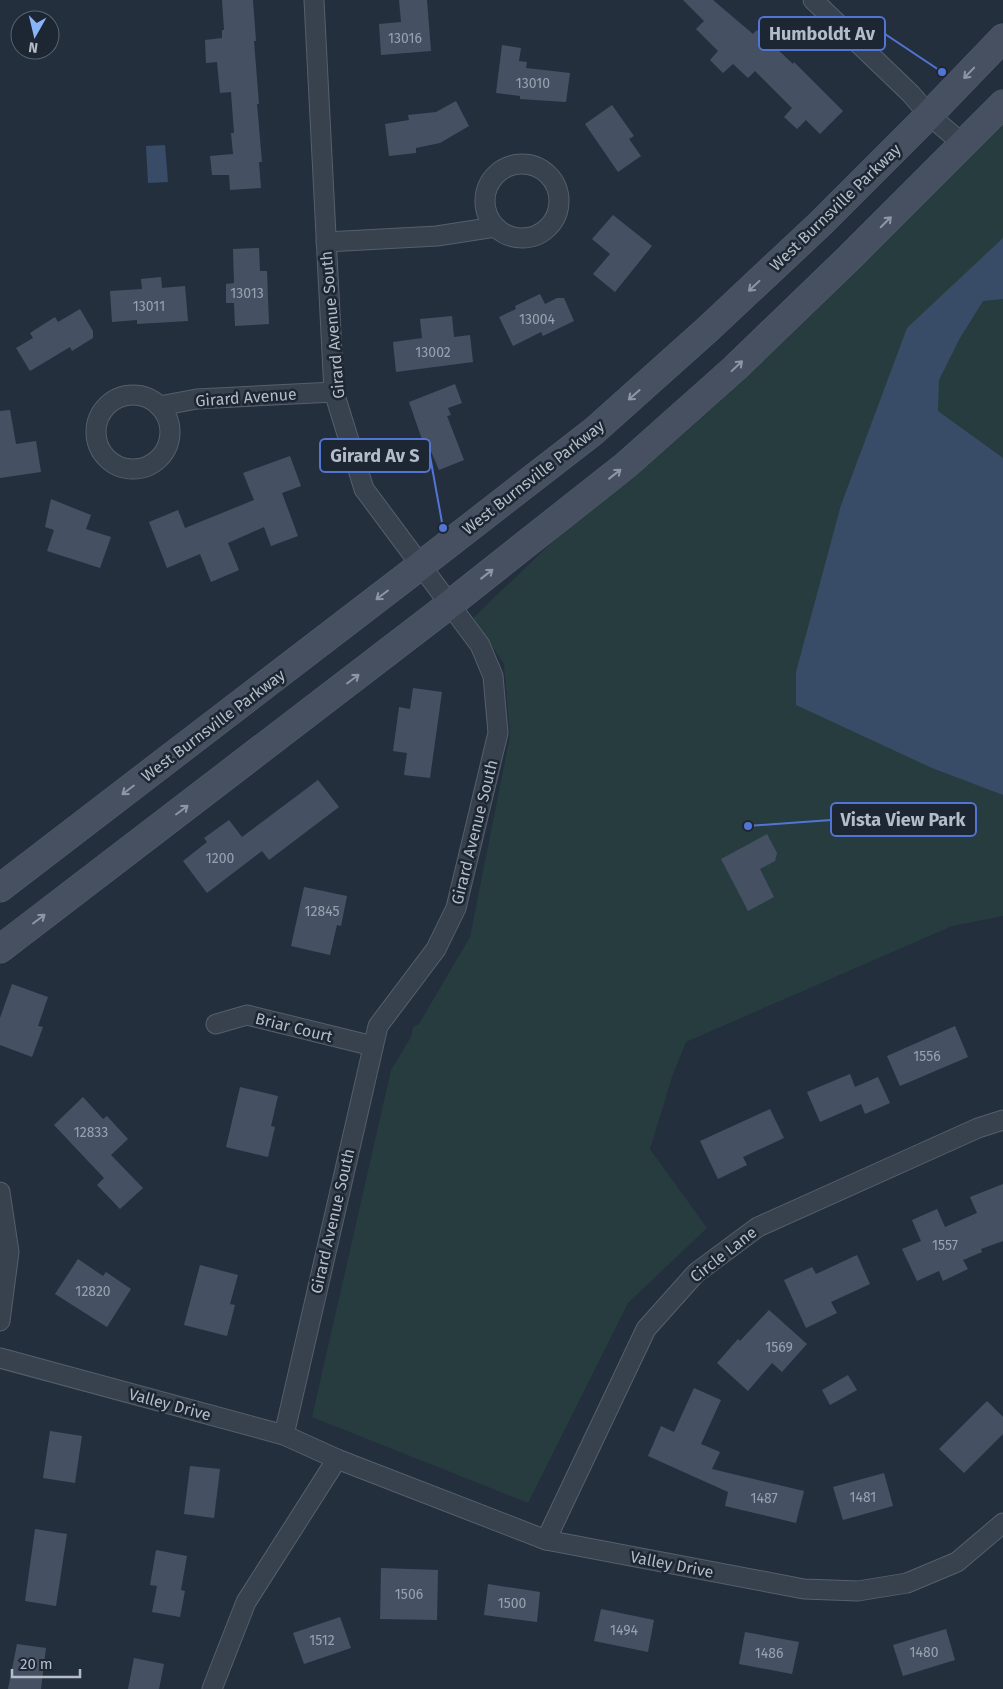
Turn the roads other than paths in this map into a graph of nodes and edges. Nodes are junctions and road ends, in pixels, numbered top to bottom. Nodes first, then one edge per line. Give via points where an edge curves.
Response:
1 (314, 0) edge
2 (813, 0) edge
3 (1003, 38) edge
4 (1003, 104) edge
5 (929, 115) junction
6 (964, 145) junction
7 (495, 226) dead end
8 (326, 242) junction
9 (334, 392) junction
10 (159, 406) dead end
11 (420, 566) junction
12 (449, 605) junction
13 (0, 888) edge
14 (0, 949) edge
15 (216, 1024) dead end
16 (373, 1046) junction
17 (1003, 1120) edge
18 (0, 1192) edge
19 (0, 1321) edge
20 (0, 1358) edge
21 (284, 1434) junction
22 (337, 1458) junction
23 (1003, 1523) edge
24 (546, 1540) junction
25 (212, 1689) edge

1 - 8 street, Girard Avenue South
2 - 5 street
3 -> 5 street, West Burnsville Parkway
4 - 6 street
5 - 6 street
5 -> 11 street, West Burnsville Parkway via 701,336 594,430
12 -> 6 street via 626,465 735,368
7 - 8 street, Girard Avenue South via 437,236
8 - 9 street, Girard Avenue South
9 - 10 street, Girard Avenue via 197,399
9 - 11 street, Girard Avenue South via 364,488
11 - 12 street, Girard Avenue South
11 -> 13 street, West Burnsville Parkway
14 -> 12 street
12 - 16 street, Girard Avenue South via 480,645 493,676 498,732 456,908 436,949 378,1026
15 - 16 street, Briar Court via 248,1015
16 - 21 street, Girard Avenue South
17 - 24 street, Circle Lane via 978,1128 758,1226 696,1273 646,1329
18 - 19 street via 9,1252
20 - 21 street, Valley Drive
21 - 22 street, Valley Drive
22 - 24 street, Valley Drive
22 - 25 street via 246,1602
23 - 24 street, Valley Drive via 957,1562 907,1583 858,1592 804,1589

